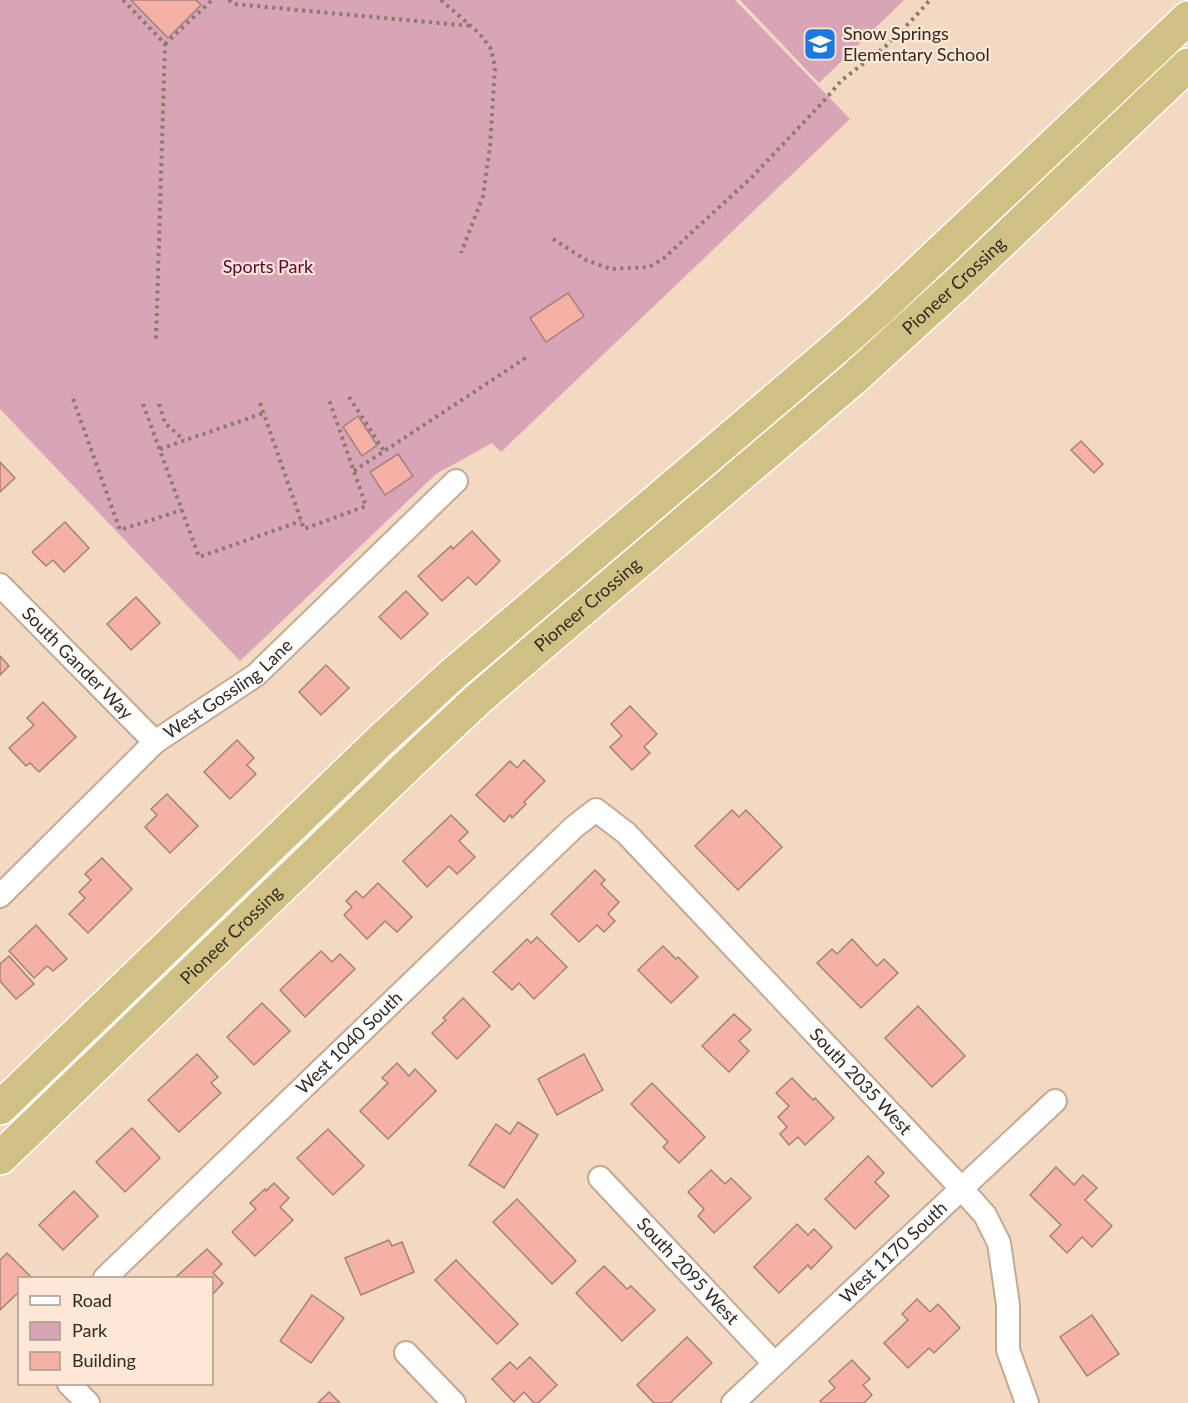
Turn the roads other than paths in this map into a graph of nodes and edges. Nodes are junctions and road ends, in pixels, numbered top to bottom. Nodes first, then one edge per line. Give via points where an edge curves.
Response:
1 (1188, 18) edge
2 (1188, 65) edge
3 (456, 481) dead end
4 (0, 585) edge
5 (155, 742) junction
6 (596, 810) joint
7 (0, 896) edge
8 (1055, 1101) dead end
9 (0, 1108) edge
10 (0, 1158) edge
11 (600, 1178) dead end
12 (961, 1188) junction
13 (106, 1277) edge
14 (406, 1353) dead end
15 (774, 1363) junction
16 (71, 1385) edge
17 (88, 1403) edge
18 (454, 1403) edge
19 (733, 1403) edge
20 (1027, 1403) edge

1 - 9 highway, Pioneer Crossing via 880,309 381,740
2 - 10 highway, Pioneer Crossing via 861,372 477,700
3 - 5 street, West Gossling Lane via 256,675
4 - 5 street, South Gander Way
5 - 7 street, West Gossling Lane
6 - 12 street, South 2035 West via 626,833
6 - 13 street, West 1040 South
8 - 12 street, West 1170 South
11 - 15 street, South 2095 West
12 - 15 street, West 1170 South
12 - 20 street, South 2035 West via 985,1215 999,1243 1008,1305 1008,1350
14 - 18 street
15 - 19 street, West 1170 South
16 - 17 street

